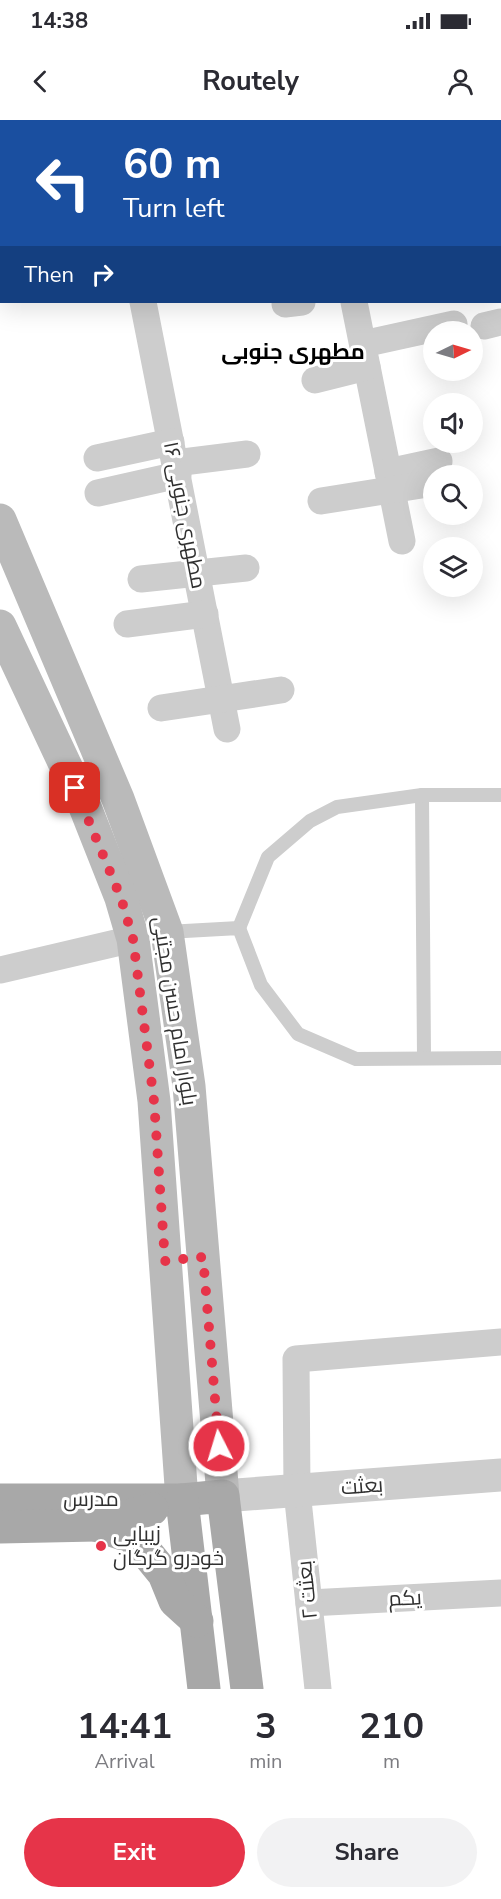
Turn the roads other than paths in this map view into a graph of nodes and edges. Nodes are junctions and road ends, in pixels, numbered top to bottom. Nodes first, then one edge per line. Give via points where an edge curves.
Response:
1 (143, 303) edge
2 (354, 303) edge
3 (423, 335) edge
4 (365, 356) junction
5 (315, 380) dead end
6 (247, 454) dead end
7 (97, 458) dead end
8 (174, 460) junction
9 (423, 475) edge
10 (390, 481) junction
11 (98, 493) dead end
12 (321, 501) dead end
13 (0, 520) edge
14 (402, 540) dead end
15 (246, 568) dead end
16 (196, 572) junction
17 (141, 579) dead end
18 (205, 614) junction
19 (127, 624) dead end
20 (0, 626) edge
21 (281, 690) dead end
22 (221, 698) junction
23 (161, 708) dead end
24 (227, 729) dead end
25 (422, 795) junction
26 (501, 795) edge
27 (239, 928) junction
28 (167, 932) junction
29 (133, 939) junction
30 (0, 970) edge
31 (423, 1057) junction
32 (501, 1058) edge
33 (203, 1257) junction
34 (165, 1261) junction
35 (501, 1341) edge
36 (501, 1475) edge
37 (297, 1491) junction
38 (224, 1496) junction
39 (0, 1500) edge
40 (182, 1500) junction
41 (96, 1525) junction
42 (0, 1527) edge
43 (501, 1593) edge
44 (309, 1603) junction
45 (196, 1621) junction
46 (204, 1689) edge
47 (247, 1689) edge
48 (318, 1689) edge

1 - 8 street, ۱۶ مطهری جنوبی
2 - 4 street
3 - 4 street
4 - 5 street
4 - 10 street
6 - 8 street
7 - 8 street
8 - 11 street
8 - 16 street, ۱۶ مطهری جنوبی
9 - 10 street
10 - 12 street
10 - 14 street
13 - 28 main road, بلوار امام حسن مجتبی via 118,799
15 - 16 street
16 - 17 street
16 - 18 street, ۱۶ مطهری جنوبی
18 - 19 street
18 - 22 street, ۱۶ مطهری جنوبی
20 - 29 main road, بلوار امام حسن مجتبی via 85,807
21 - 22 street
22 - 23 street
22 - 24 street, ۱۶ مطهری جنوبی
25 - 26 lane
25 - 27 lane via 337,807 310,821 268,856
25 - 31 lane
27 - 28 lane
27 - 31 lane via 261,985 298,1034 356,1059
28 - 33 main road, بلوار امام حسن مجتبی via 189,1086
29 - 30 street
29 - 34 main road, بلوار امام حسن مجتبی via 154,1101
31 - 32 lane
33 - 34 main road
33 - 38 main road, بلوار امام حسن مجتبی
34 - 40 main road, بلوار امام حسن مجتبی
35 - 37 street, ۲ بعثت via 296,1359
36 - 37 street, بعثت
37 - 38 street, بعثت
37 - 44 street, ۲ بعثت
38 - 40 main road
38 - 47 main road
39 - 40 main road, مدرس
40 - 41 main road
40 - 45 main road
41 - 42 main road
41 - 45 main road via 126,1535 142,1547 164,1574 175,1601
43 - 44 street, یکم
44 - 48 street, ۲ بعثت
45 - 46 main road

